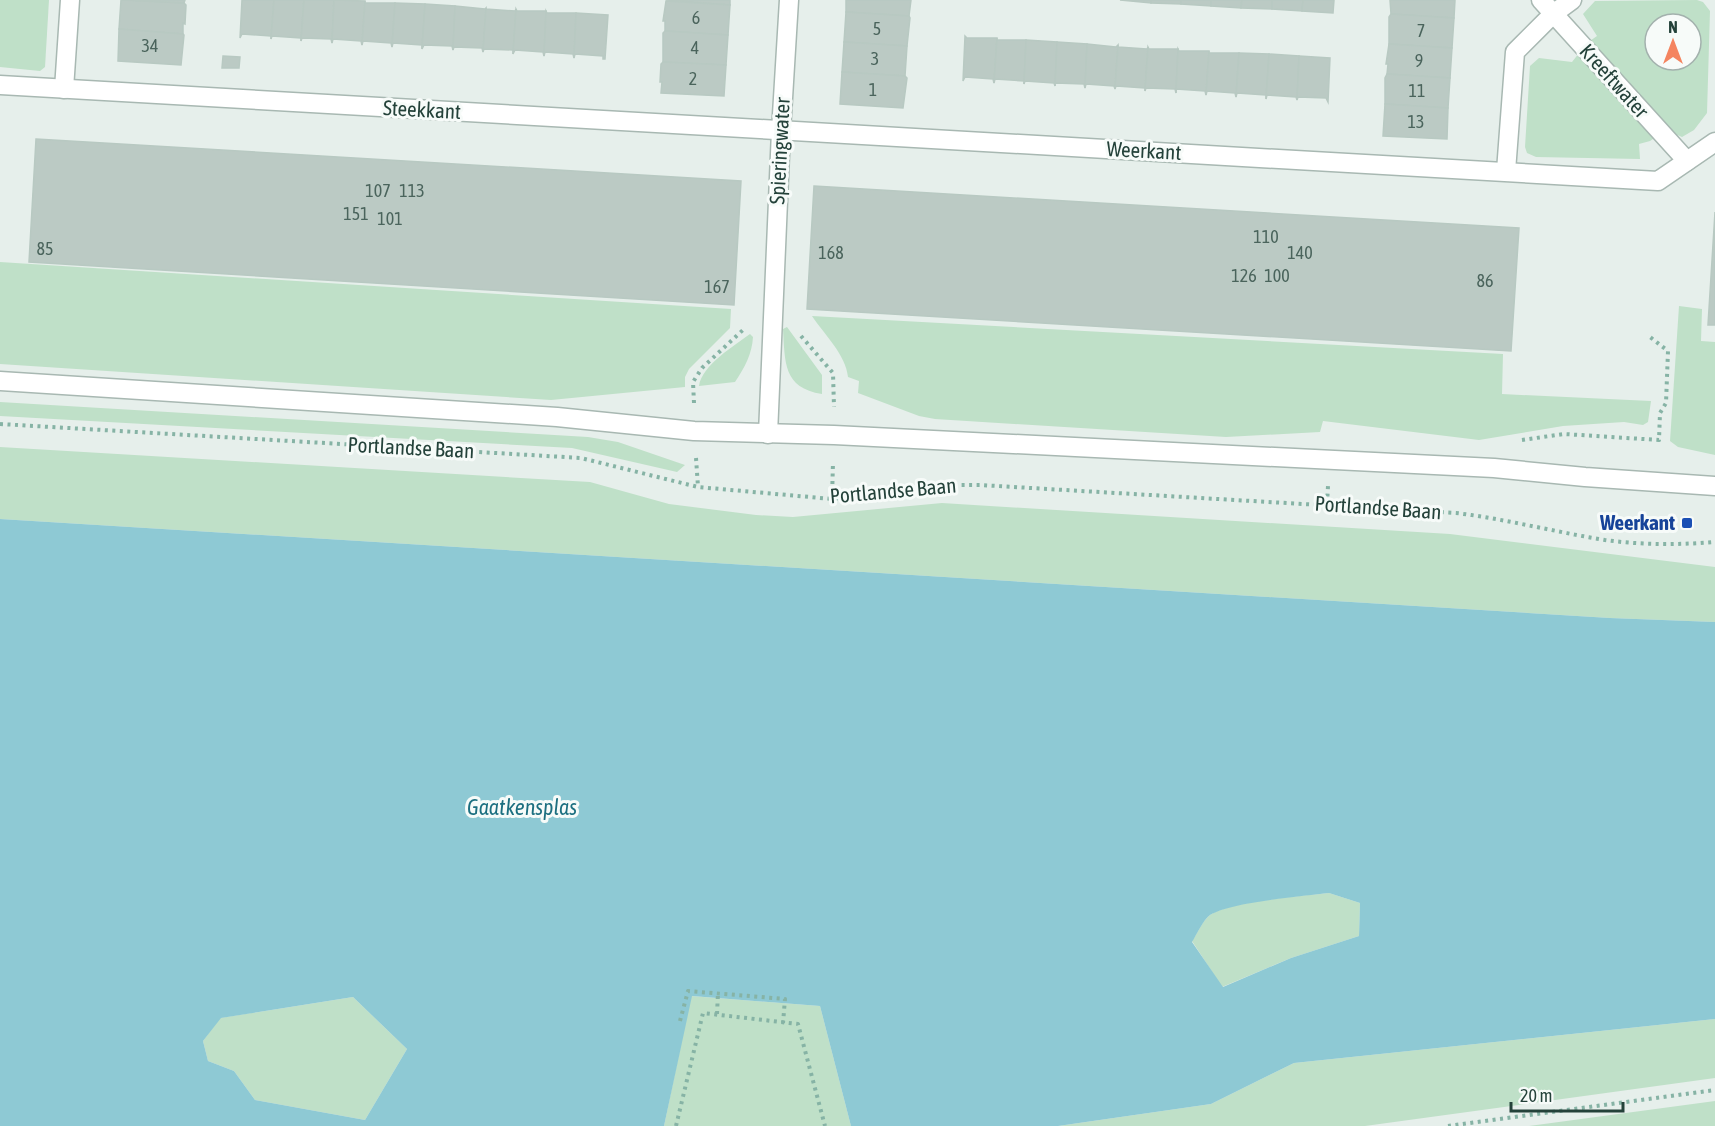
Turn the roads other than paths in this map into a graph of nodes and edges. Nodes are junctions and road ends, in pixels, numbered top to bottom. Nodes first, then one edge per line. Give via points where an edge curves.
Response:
1 (69, 0) edge
2 (789, 0) edge
3 (1572, 0) edge
4 (1547, 7) edge
5 (0, 86) edge
6 (64, 89) junction
7 (781, 131) junction
8 (1715, 142) edge
9 (1687, 161) junction
10 (1506, 171) junction
11 (0, 381) edge
12 (768, 434) junction
13 (1715, 486) edge

1 - 6 street
2 - 7 street, Spieringwater
3 - 4 street
4 - 9 street, Kreeftwater
4 - 10 street via 1515,52
5 - 6 street, Steekkant
6 - 7 street, Steekkant
7 - 10 street, Weerkant
7 - 12 street, Spieringwater
8 - 9 street, Weerkant
9 - 10 street, Weerkant via 1658,181
11 - 12 street, Portlandse Baan
12 - 13 street, Portlandse Baan via 1494,468

